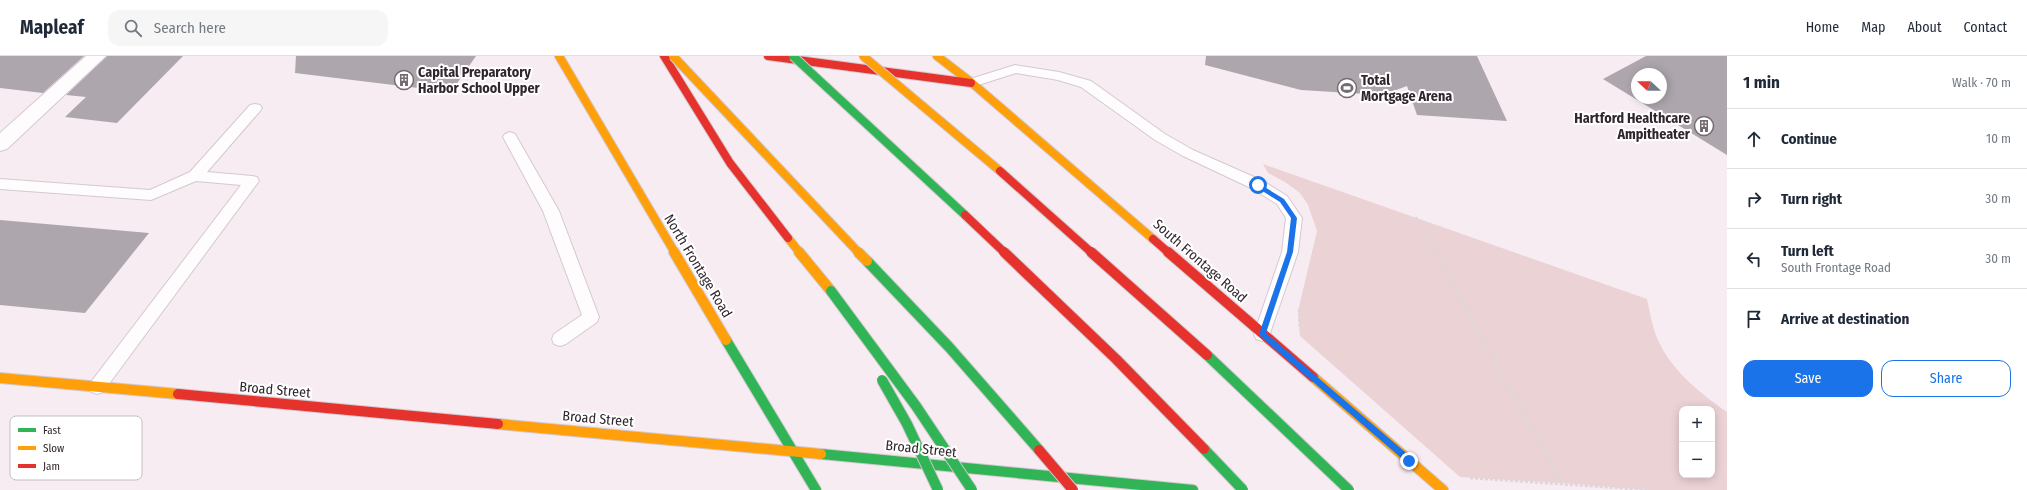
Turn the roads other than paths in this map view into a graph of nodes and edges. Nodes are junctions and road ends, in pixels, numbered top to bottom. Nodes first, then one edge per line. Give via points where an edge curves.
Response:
1 (97, 56) edge
2 (559, 56) edge
3 (664, 56) edge
4 (673, 56) edge
5 (768, 56) edge
6 (793, 56) edge
7 (864, 56) edge
8 (937, 56) edge
9 (972, 83) junction
10 (255, 108) dead end
11 (510, 137) dead end
12 (0, 144) edge
13 (195, 176) junction
14 (0, 184) edge
15 (831, 291) junction
16 (1262, 334) junction
17 (560, 338) dead end
18 (1211, 359) junction
19 (0, 378) edge
20 (97, 387) junction
21 (793, 451) junction
22 (1357, 485) dead end
23 (816, 490) edge
24 (938, 490) edge
25 (972, 490) edge
26 (1073, 490) edge
27 (1193, 490) edge
28 (1243, 490) edge
29 (1349, 490) edge
30 (1443, 490) edge

1 - 12 street
2 - 21 main road, North Frontage Road
3 - 15 main road via 730,162
4 - 26 main road, bridge via 949,347
5 - 9 main road
6 - 28 main road, bridge via 1061,304 1152,394
7 - 18 main road, bridge via 1032,199
8 - 9 main road, South Frontage Road
9 - 16 main road, South Frontage Road
9 - 16 lane via 1015,69 1060,76 1086,84 1188,154 1258,185 1282,200 1294,218 1290,252
10 - 13 lane
11 - 17 lane via 551,211 591,317
13 - 14 lane via 151,195
13 - 20 lane via 252,182
15 - 24 main road, bridge via 907,424
15 - 25 main road, bridge via 916,406
16 - 30 main road, South Frontage Road
18 - 22 main road, bridge
18 - 29 main road, bridge
19 - 20 main road, Broad Street
20 - 21 main road, Broad Street
21 - 23 main road, North Frontage Road
21 - 27 main road, Broad Street

